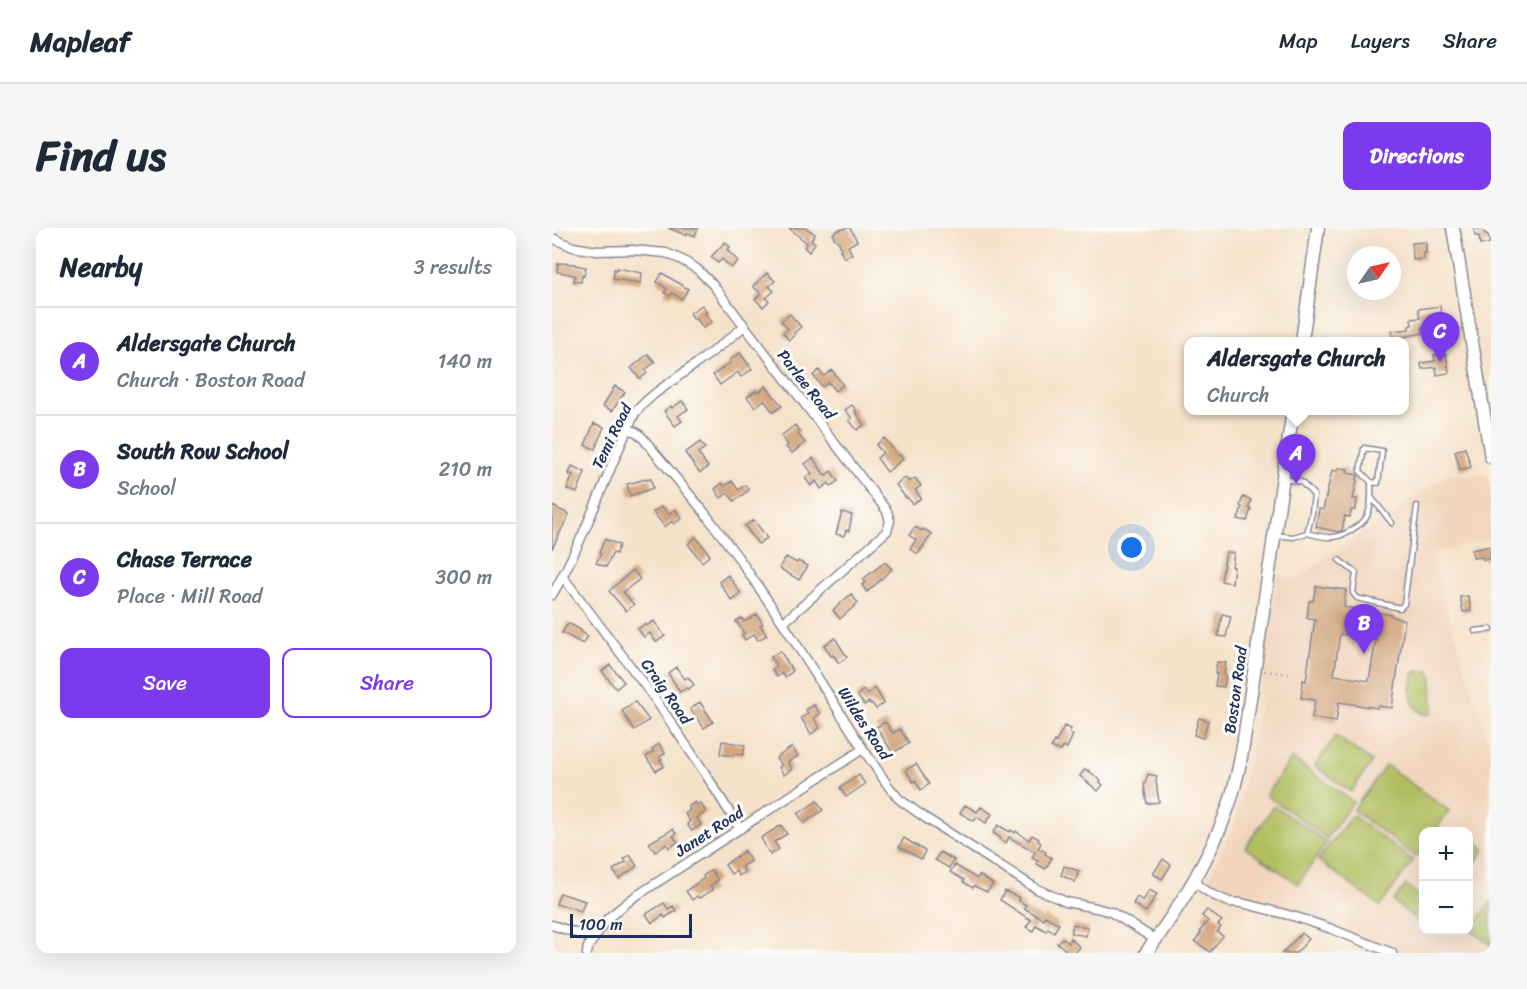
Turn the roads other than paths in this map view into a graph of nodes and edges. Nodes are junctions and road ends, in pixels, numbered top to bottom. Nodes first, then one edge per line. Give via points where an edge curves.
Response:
1 (1318, 228) edge
2 (1453, 228) edge
3 (552, 238) edge
4 (743, 327) junction
5 (1303, 337) edge
6 (1292, 415) edge
7 (627, 429) junction
8 (1491, 457) edge
9 (1283, 479) junction
10 (1371, 482) junction
11 (1371, 497) junction
12 (1417, 506) dead end
13 (1392, 523) dead end
14 (1307, 533) junction
15 (1275, 535) junction
16 (1339, 560) dead end
17 (563, 576) junction
18 (552, 595) edge
19 (783, 623) junction
20 (1491, 629) edge
21 (1475, 631) dead end
22 (864, 749) junction
23 (740, 829) junction
24 (1192, 882) junction
25 (552, 925) edge
26 (594, 939) junction
27 (1156, 940) junction
28 (587, 953) edge
29 (1146, 953) edge
30 (1392, 953) edge

1 - 5 main road
2 - 8 main road
3 - 4 street, Parlee Road via 573,247 666,253 682,260 712,285
4 - 7 street, Temi Road via 643,404
4 - 19 street, Parlee Road via 887,511 890,521 887,531
6 - 9 main road, Boston Road
7 - 17 street, Temi Road
7 - 19 street, Wildes Road via 642,437 704,512
9 - 14 lane via 1301,482 1314,495
9 - 15 main road, Boston Road
10 - 10 lane via 1378,483 1382,451 1364,448 1360,471
10 - 11 lane
11 - 13 lane
11 - 14 lane via 1363,522 1348,534 1335,537
12 - 16 lane via 1404,604 1400,608 1357,598 1353,593 1356,573
14 - 15 lane via 1293,537
15 - 24 main road, Boston Road via 1236,781 1218,836
17 - 18 street, Temi Road
17 - 23 street, Craig Road via 655,699
19 - 22 street, Wildes Road
20 - 21 lane
22 - 23 street, Janet Road
22 - 27 street, Wildes Road via 899,799 924,817 1037,889 1066,902 1111,912
23 - 26 street, Janet Road via 633,898 608,918
24 - 27 main road, Boston Road
24 - 30 street via 1229,902 1307,921
25 - 26 street
26 - 28 street, Janet Road
27 - 29 main road, Boston Road

